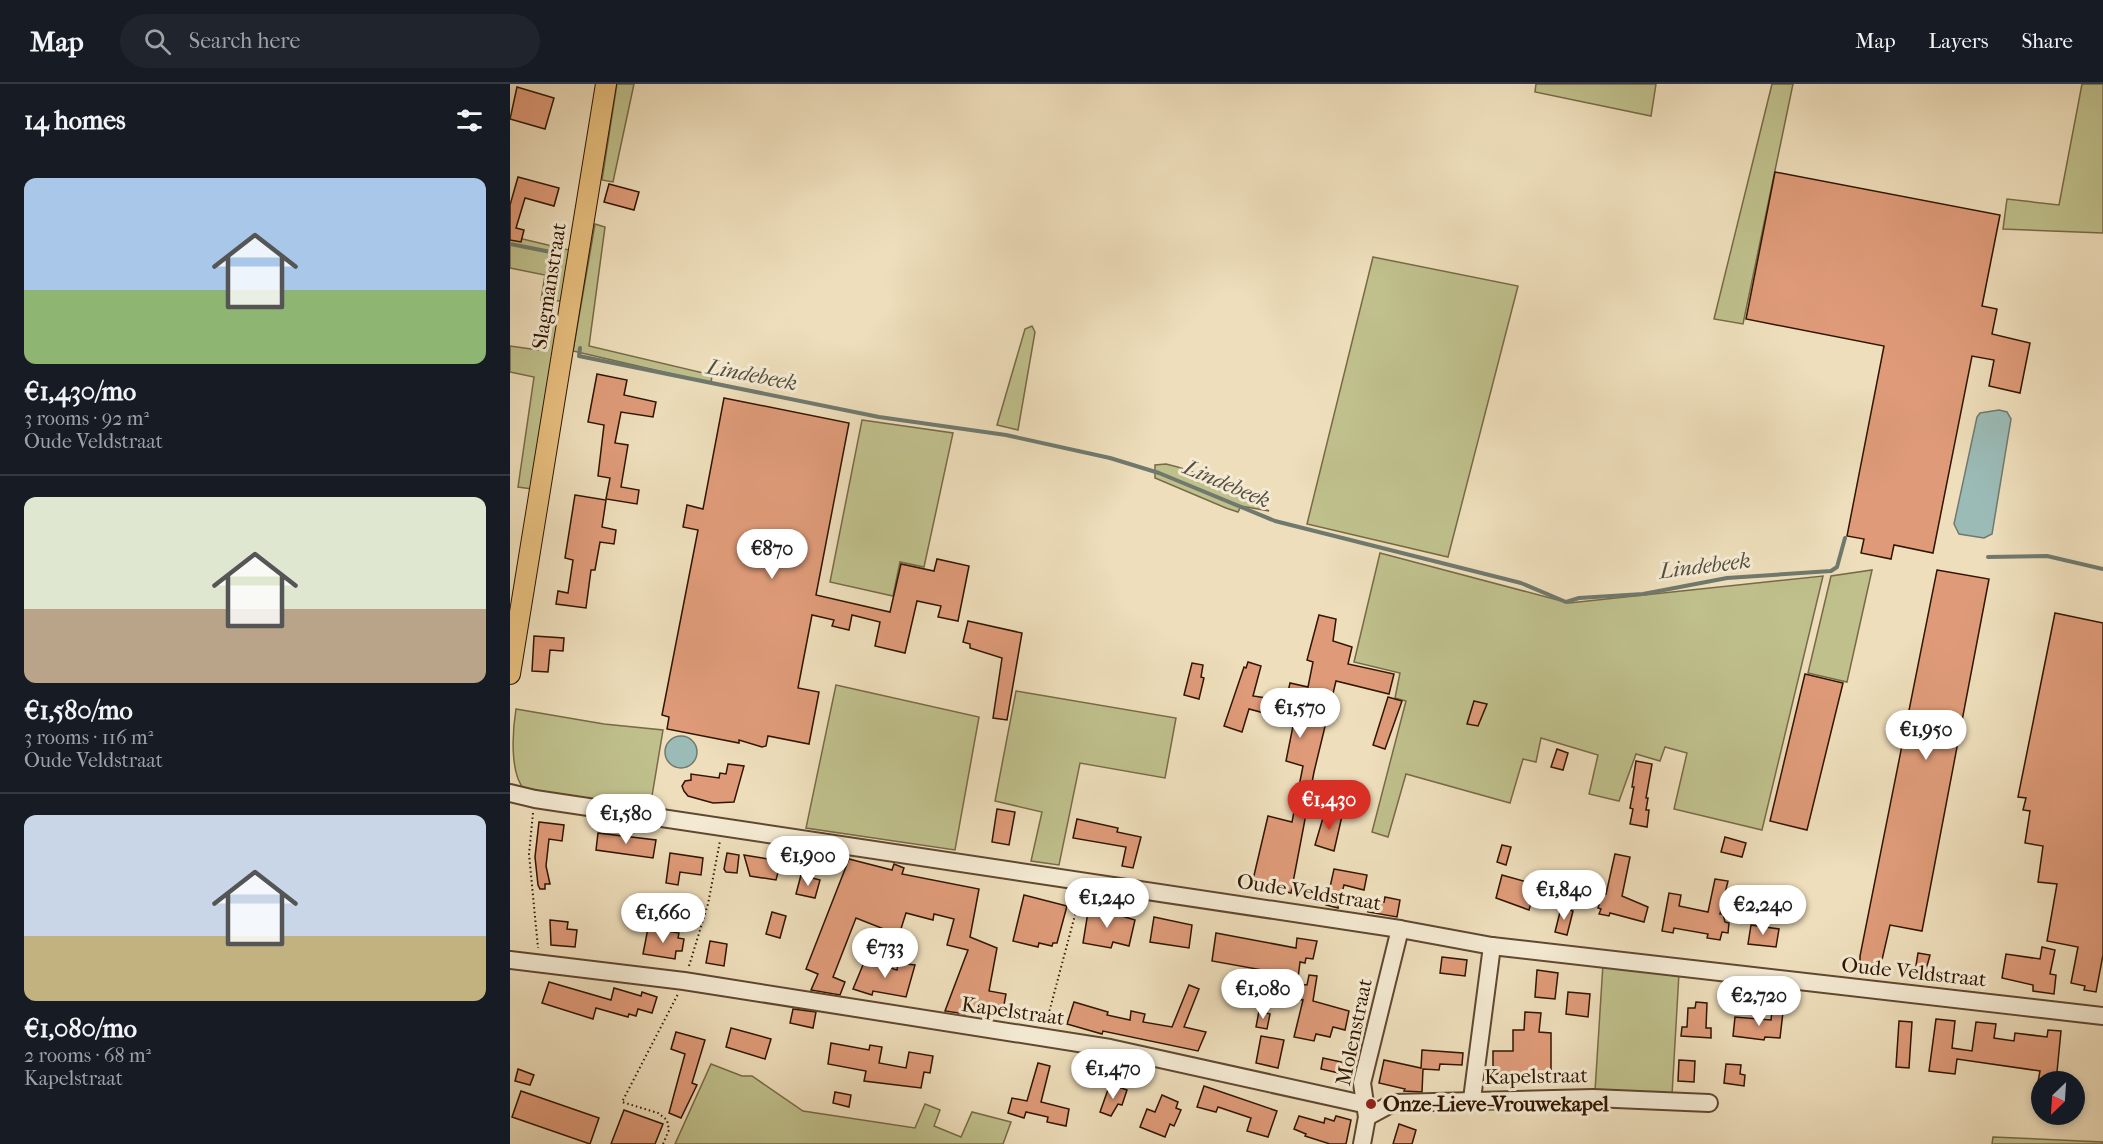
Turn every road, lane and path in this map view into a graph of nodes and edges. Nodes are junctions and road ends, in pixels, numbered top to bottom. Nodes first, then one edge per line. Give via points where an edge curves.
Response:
1 (606, 84) edge
2 (510, 674) edge
3 (510, 793) edge
4 (535, 799) junction
5 (724, 827) junction
6 (1084, 880) junction
7 (1400, 929) junction
8 (1492, 946) junction
9 (510, 960) edge
10 (540, 963) junction
11 (685, 982) junction
12 (2103, 1016) edge
13 (1042, 1039) junction
14 (1472, 1100) junction
15 (1709, 1103) dead end
16 (1365, 1110) junction
17 (663, 1144) edge
18 (1362, 1144) edge

1 - 2 main road, Slagmanstraat
3 - 4 street, Oude Veldstraat
4 - 5 street, Oude Veldstraat
4 - 10 path via 529,854
5 - 6 street, Oude Veldstraat
5 - 11 path via 715,855 708,904
6 - 7 street, Oude Veldstraat
6 - 13 path
7 - 8 street, Oude Veldstraat
7 - 16 street, Molenstraat via 1362,1083
8 - 12 street, Oude Veldstraat
8 - 14 street
9 - 10 street, Kapelstraat
10 - 11 street, Kapelstraat
11 - 13 street, Kapelstraat
11 - 17 path via 622,1102 658,1113 667,1120 669,1130
13 - 16 street, Kapelstraat via 1110,1048
14 - 15 street, Kapelstraat via 1593,1098
14 - 16 street, Kapelstraat via 1393,1103
16 - 18 street, Molenstraat

